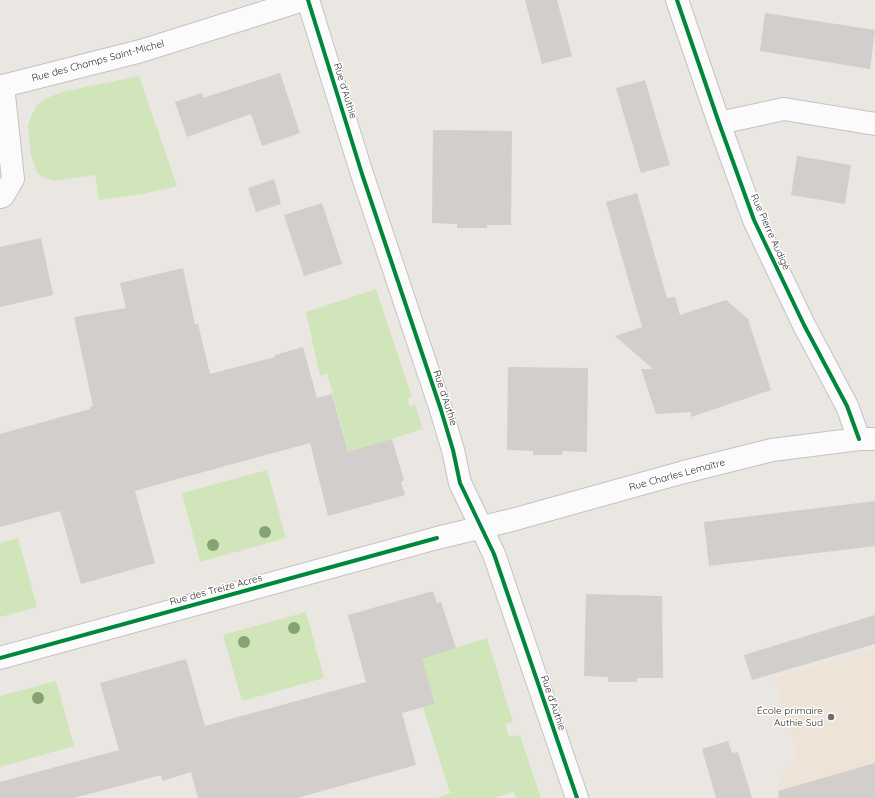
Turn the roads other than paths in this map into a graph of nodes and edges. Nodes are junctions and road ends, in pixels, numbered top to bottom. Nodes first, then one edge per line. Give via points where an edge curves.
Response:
1 (303, 0) edge
2 (308, 0) edge
3 (677, 0) edge
4 (2, 81) edge
5 (719, 123) junction
6 (875, 124) edge
7 (0, 197) edge
8 (867, 439) edge
9 (482, 528) junction
10 (0, 658) edge
11 (577, 798) edge

1 - 4 street, Rue des Champs Saint-Michel via 141,51
2 - 9 street, Rue d'Authie via 362,174 441,410 460,483
3 - 5 street, Rue Pierre Audigé
4 - 7 street, Rue des Champs Saint-Michel via 13,179
5 - 6 street via 784,109
5 - 8 street, Rue Pierre Audigé via 754,220 804,325
8 - 9 street, Rue Charles Lemaître via 772,450
9 - 10 street, Rue des Treize Acres via 437,538
9 - 11 street, Rue d'Authie via 496,559

